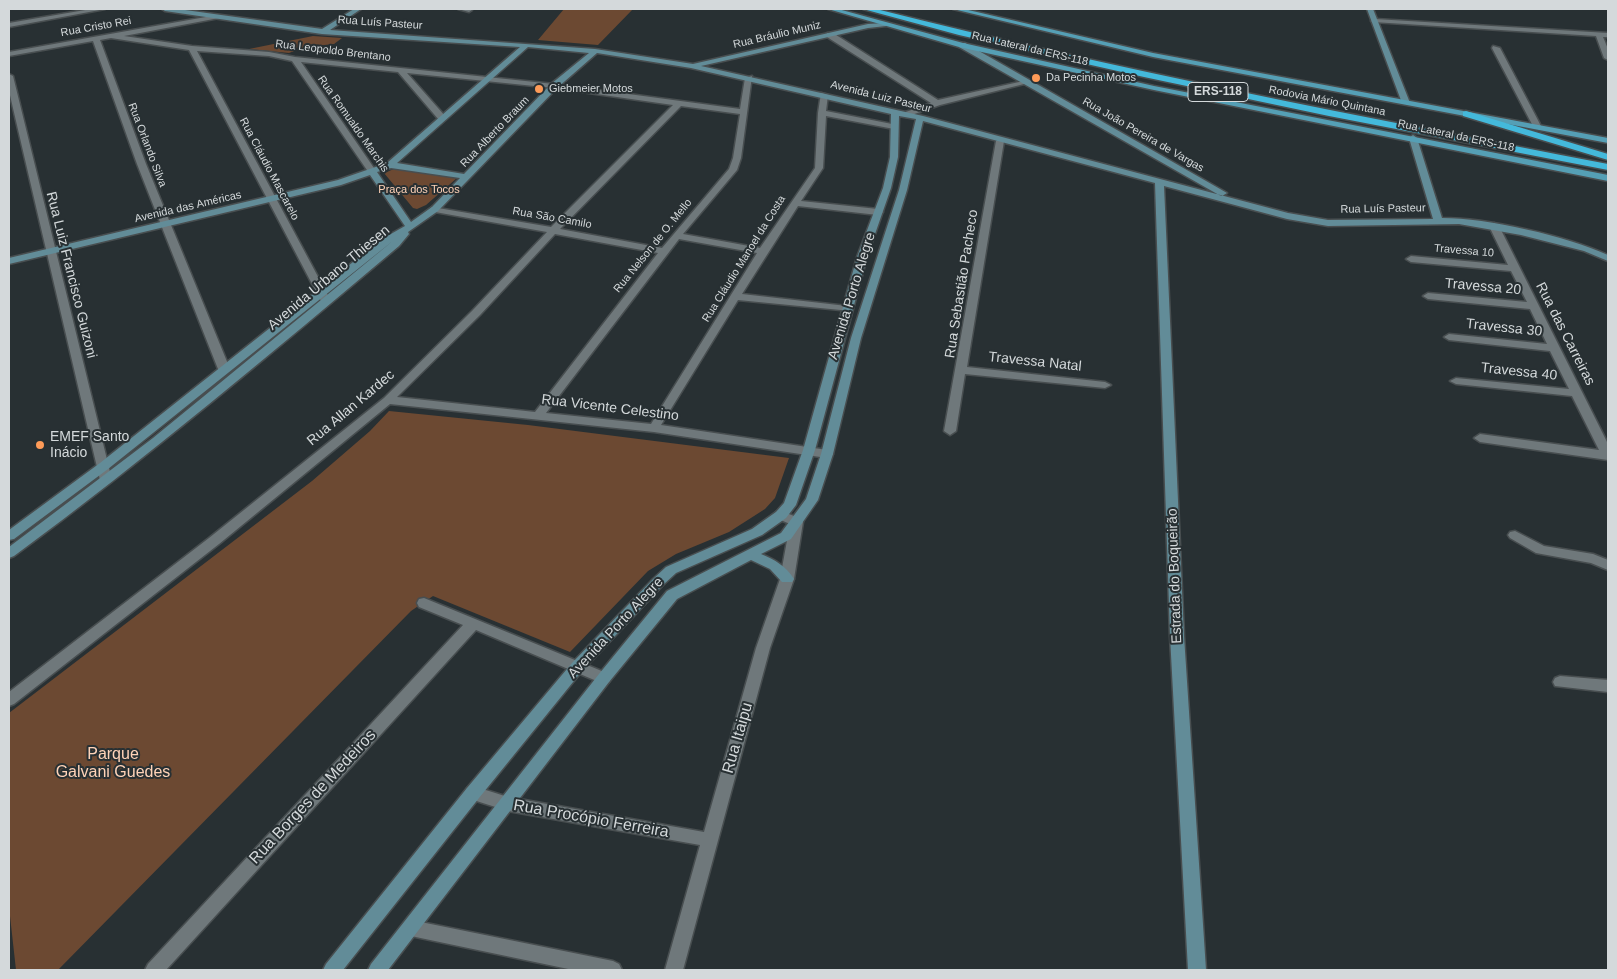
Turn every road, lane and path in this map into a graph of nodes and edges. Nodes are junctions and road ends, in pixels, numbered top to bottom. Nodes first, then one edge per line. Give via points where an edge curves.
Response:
1 (102, 9) edge
2 (165, 9) edge
3 (358, 9) edge
4 (461, 9) edge
5 (831, 9) edge
6 (867, 9) edge
7 (895, 9) edge
8 (956, 9) edge
9 (1370, 9) edge
10 (469, 10) edge
11 (217, 17) junction
12 (1374, 21) junction
13 (868, 23) junction
14 (9, 25) edge
15 (322, 32) junction
16 (1600, 34) junction
17 (830, 35) junction
18 (1608, 35) edge
19 (110, 36) junction
20 (96, 38) junction
21 (526, 44) junction
22 (962, 44) junction
23 (192, 48) junction
24 (1496, 48) dead end
25 (595, 51) junction
26 (9, 54) edge
27 (1002, 54) junction
28 (987, 58) junction
29 (1608, 58) edge
30 (295, 59) junction
31 (691, 66) junction
32 (401, 71) junction
33 (9, 76) edge
34 (750, 78) junction
35 (1153, 78) junction
36 (487, 79) junction
37 (1028, 82) junction
38 (554, 86) junction
39 (824, 95) junction
40 (679, 102) junction
41 (937, 103) junction
42 (1226, 103) junction
43 (1406, 103) junction
44 (743, 112) junction
45 (822, 113) junction
46 (901, 114) junction
47 (1466, 114) junction
48 (442, 118) junction
49 (920, 118) junction
50 (894, 127) junction
51 (1538, 128) junction
52 (1412, 138) junction
53 (1000, 141) junction
54 (1608, 141) edge
55 (1608, 158) edge
56 (390, 165) junction
57 (1608, 167) edge
58 (372, 171) junction
59 (467, 177) junction
60 (1608, 178) edge
61 (1159, 182) junction
62 (886, 188) junction
63 (903, 190) junction
64 (270, 195) junction
65 (1235, 201) junction
66 (794, 203) junction
67 (435, 209) junction
68 (878, 212) junction
69 (164, 220) junction
70 (1438, 221) junction
71 (1494, 226) junction
72 (410, 227) junction
73 (553, 231) junction
74 (676, 236) junction
75 (50, 248) junction
76 (664, 251) junction
77 (763, 251) junction
78 (9, 254) edge
79 (862, 257) junction
80 (882, 258) junction
81 (1608, 258) edge
82 (1411, 259) dead end
83 (9, 261) edge
84 (1514, 268) junction
85 (324, 296) junction
86 (734, 296) junction
87 (1428, 296) dead end
88 (1535, 306) junction
89 (847, 309) junction
90 (839, 336) junction
91 (1449, 337) dead end
92 (856, 338) junction
93 (1556, 348) junction
94 (224, 369) junction
95 (962, 370) junction
96 (1456, 380) dead end
97 (1105, 385) dead end
98 (1578, 393) junction
99 (388, 400) junction
100 (539, 415) junction
101 (654, 428) junction
102 (950, 431) dead end
103 (1480, 438) dead end
104 (809, 450) junction
105 (827, 454) junction
106 (1608, 455) edge
107 (104, 466) junction
108 (106, 480) junction
109 (781, 515) junction
110 (797, 522) junction
111 (1515, 535) dead end
112 (9, 536) edge
113 (9, 553) edge
114 (1608, 554) edge
115 (1593, 559) junction
116 (740, 560) junction
117 (1608, 565) edge
118 (787, 579) junction
119 (424, 603) dead end
120 (473, 624) junction
121 (577, 667) junction
122 (604, 678) junction
123 (1560, 682) dead end
124 (1608, 686) edge
125 (9, 700) edge
126 (473, 793) junction
127 (508, 804) junction
128 (710, 840) junction
129 (411, 928) junction
130 (154, 970) edge
131 (332, 970) edge
132 (377, 970) edge
133 (613, 970) edge
134 (674, 970) edge
135 (1197, 970) edge

1 - 14 street
2 - 11 street, Rua Luís Pasteur
3 - 15 street
4 - 10 street
5 - 13 main road, Rua Lateral da ERS-118
6 - 35 highway, Rodovia Mário Quintana / ERS-118
7 - 55 highway, Rodovia Mário Quintana / ERS-118 via 1270,95
8 - 43 main road, Rua Lateral da ERS-118 via 1154,55
9 - 12 street
11 - 15 street, Rua Luís Pasteur
11 - 19 street, Rua Cristo Rei
12 - 16 street
12 - 43 street
13 - 17 street, Rua Bráulio Muniz
13 - 22 main road, Rua Lateral da ERS-118
15 - 21 street, Rua Luís Pasteur
16 - 18 street
16 - 29 street
17 - 31 street, Rua Bráulio Muniz
17 - 41 street
19 - 20 street, Rua Cristo Rei
19 - 23 street, Rua Leopoldo Brentano
20 - 26 street, Rua Cristo Rei
20 - 69 street, Rua Orlando Silva
21 - 25 street, Rua Luís Pasteur
21 - 36 street, Avenida das Américas
22 - 27 main road, Rua Lateral da ERS-118
22 - 28 street, Rua João Pereira de Vargas
23 - 30 street, Rua Leopoldo Brentano
23 - 64 street, Rua Cláudio Mascarelo
24 - 51 street
25 - 31 street, Avenida Luiz Pasteur
25 - 38 street, Rua Alberto Braum
27 - 28 street
27 - 42 main road, Rua Lateral da ERS-118
28 - 37 street, Rua João Pereira de Vargas
30 - 32 street, Rua Leopoldo Brentano
30 - 58 street, Rua Romualdo Marchis
31 - 34 street, Avenida Luiz Pasteur
32 - 36 street, Rua Leopoldo Brentano
32 - 48 street
33 - 75 street, Rua Luiz Francisco Guizoni
34 - 39 street, Avenida Luiz Pasteur
34 - 44 street, Rua Nelson de O. Mello
35 - 42 highway
35 - 57 highway, Rodovia Mário Quintana / ERS-118
36 - 38 street, Rua Leopoldo Brentano
36 - 48 street, Avenida das Américas
37 - 41 street
37 - 65 street, Rua João Pereira de Vargas
38 - 40 street, Rua Leopoldo Brentano
38 - 59 street, Rua Alberto Braum
39 - 45 street, Rua Cláudio Manoel da Costa
39 - 46 street, Avenida Luiz Pasteur
40 - 44 street, Rua Leopoldo Brentano
40 - 73 street, Rua Allan Kardec
41 - 46 street
42 - 52 main road, Rua Lateral da ERS-118
43 - 47 main road, Rua Lateral da ERS-118
44 - 74 street, Rua Nelson de O. Mello via 733,170
45 - 50 street
45 - 66 street, Rua Cláudio Manoel da Costa via 819,168
46 - 49 street, Avenida Luiz Pasteur
46 - 50 street, Avenida Porto Alegre
47 - 51 main road, Rua Lateral da ERS-118
47 - 55 highway
48 - 56 street, Avenida das Américas
49 - 53 street, Avenida Luiz Pasteur
49 - 63 street, Avenida Porto Alegre
50 - 62 street, Avenida Porto Alegre via 894,157
51 - 54 main road, Rua Lateral da ERS-118
52 - 60 main road, Rua Lateral da ERS-118
52 - 70 street
53 - 61 street, Avenida Luiz Pasteur
53 - 95 street, Rua Sebastião Pacheco
56 - 58 street, Avenida das Américas
56 - 59 street
58 - 64 street, Avenida das Américas via 341,182
58 - 72 street, Rua Romualdo Marchis
59 - 67 street, Rua Alberto Braum
61 - 65 street, Rua Luís Pasteur
61 - 135 street, Estrada do Boqueirão via 1177,636
62 - 63 street
62 - 68 street, Avenida Porto Alegre
63 - 80 street, Avenida Porto Alegre
64 - 69 street, Avenida das Américas
64 - 85 street, Rua Cláudio Mascarelo
65 - 70 street, Rua Luís Pasteur via 1277,214 1328,223
66 - 68 street
66 - 77 street, Rua Cláudio Manoel da Costa
67 - 72 street, Rua Alberto Braum
67 - 73 street, Rua São Camilo
68 - 79 street, Avenida Porto Alegre
69 - 75 street, Avenida das Américas
69 - 94 street, Rua Orlando Silva
70 - 71 street, Rua Luís Pasteur
71 - 81 street, Rua Luís Pasteur via 1587,249
71 - 84 street, Rua das Carreiras
72 - 85 street, Avenida Urbano Thiesen via 396,244
73 - 76 street, Rua São Camilo
73 - 99 street, Rua Allan Kardec
74 - 76 street, Rua Nelson de O. Mello
74 - 77 street
75 - 78 street, Avenida das Américas
75 - 83 street, Avenida das Américas
75 - 107 street, Rua Luiz Francisco Guizoni
76 - 100 street, Rua Nelson de O. Mello
77 - 86 street, Rua Cláudio Manoel da Costa
79 - 80 street
79 - 89 street, Avenida Porto Alegre
80 - 92 street, Avenida Porto Alegre
82 - 84 street, Travessa 10
84 - 88 street, Rua das Carreiras
85 - 94 street, Avenida Urbano Thiesen
85 - 108 street, Avenida Urbano Thiesen
86 - 89 street
86 - 101 street, Rua Cláudio Manoel da Costa
87 - 88 street, Travessa 20
88 - 93 street, Rua das Carreiras
89 - 90 street, Avenida Porto Alegre
90 - 92 street
90 - 104 street, Avenida Porto Alegre
91 - 93 street, Travessa 30
92 - 105 street, Avenida Porto Alegre
93 - 98 street, Rua das Carreiras
94 - 107 street, Avenida Urbano Thiesen
95 - 97 street, Travessa Natal
95 - 102 street, Rua Sebastião Pacheco
96 - 98 street, Travessa 40
98 - 106 street, Rua das Carreiras
99 - 100 street, Rua Vicente Celestino
99 - 125 street, Rua Allan Kardec via 214,541
100 - 101 street, Rua Vicente Celestino
101 - 104 street, Rua Vicente Celestino
103 - 106 street
104 - 105 street, Rua Vicente Celestino
104 - 109 street, Avenida Porto Alegre via 790,504
105 - 110 street, Avenida Porto Alegre via 812,500
107 - 108 street, Rua Luiz Francisco Guizoni
107 - 112 street, Avenida Urbano Thiesen
108 - 113 street, Avenida Urbano Thiesen
109 - 110 street
109 - 121 street, Avenida Porto Alegre via 757,532 671,570
110 - 116 street, Avenida Porto Alegre via 786,536
110 - 118 street, Rua Itaipu
111 - 115 street via 1541,550
114 - 115 street
115 - 117 street
116 - 118 street via 751,555 775,566
116 - 122 street, Avenida Porto Alegre via 672,595
118 - 128 street, Rua Itaipu via 763,648
119 - 120 street
120 - 121 street
120 - 130 street, Rua Borges de Medeiros
121 - 122 street
121 - 126 street, Avenida Porto Alegre
122 - 127 street, Avenida Porto Alegre
123 - 124 street
126 - 127 street, Rua Procópio Ferreira
126 - 131 street, Avenida Porto Alegre
127 - 128 street, Rua Procópio Ferreira
127 - 129 street, Avenida Porto Alegre
128 - 134 street, Rua Itaipu
129 - 132 street, Avenida Porto Alegre
129 - 133 street

